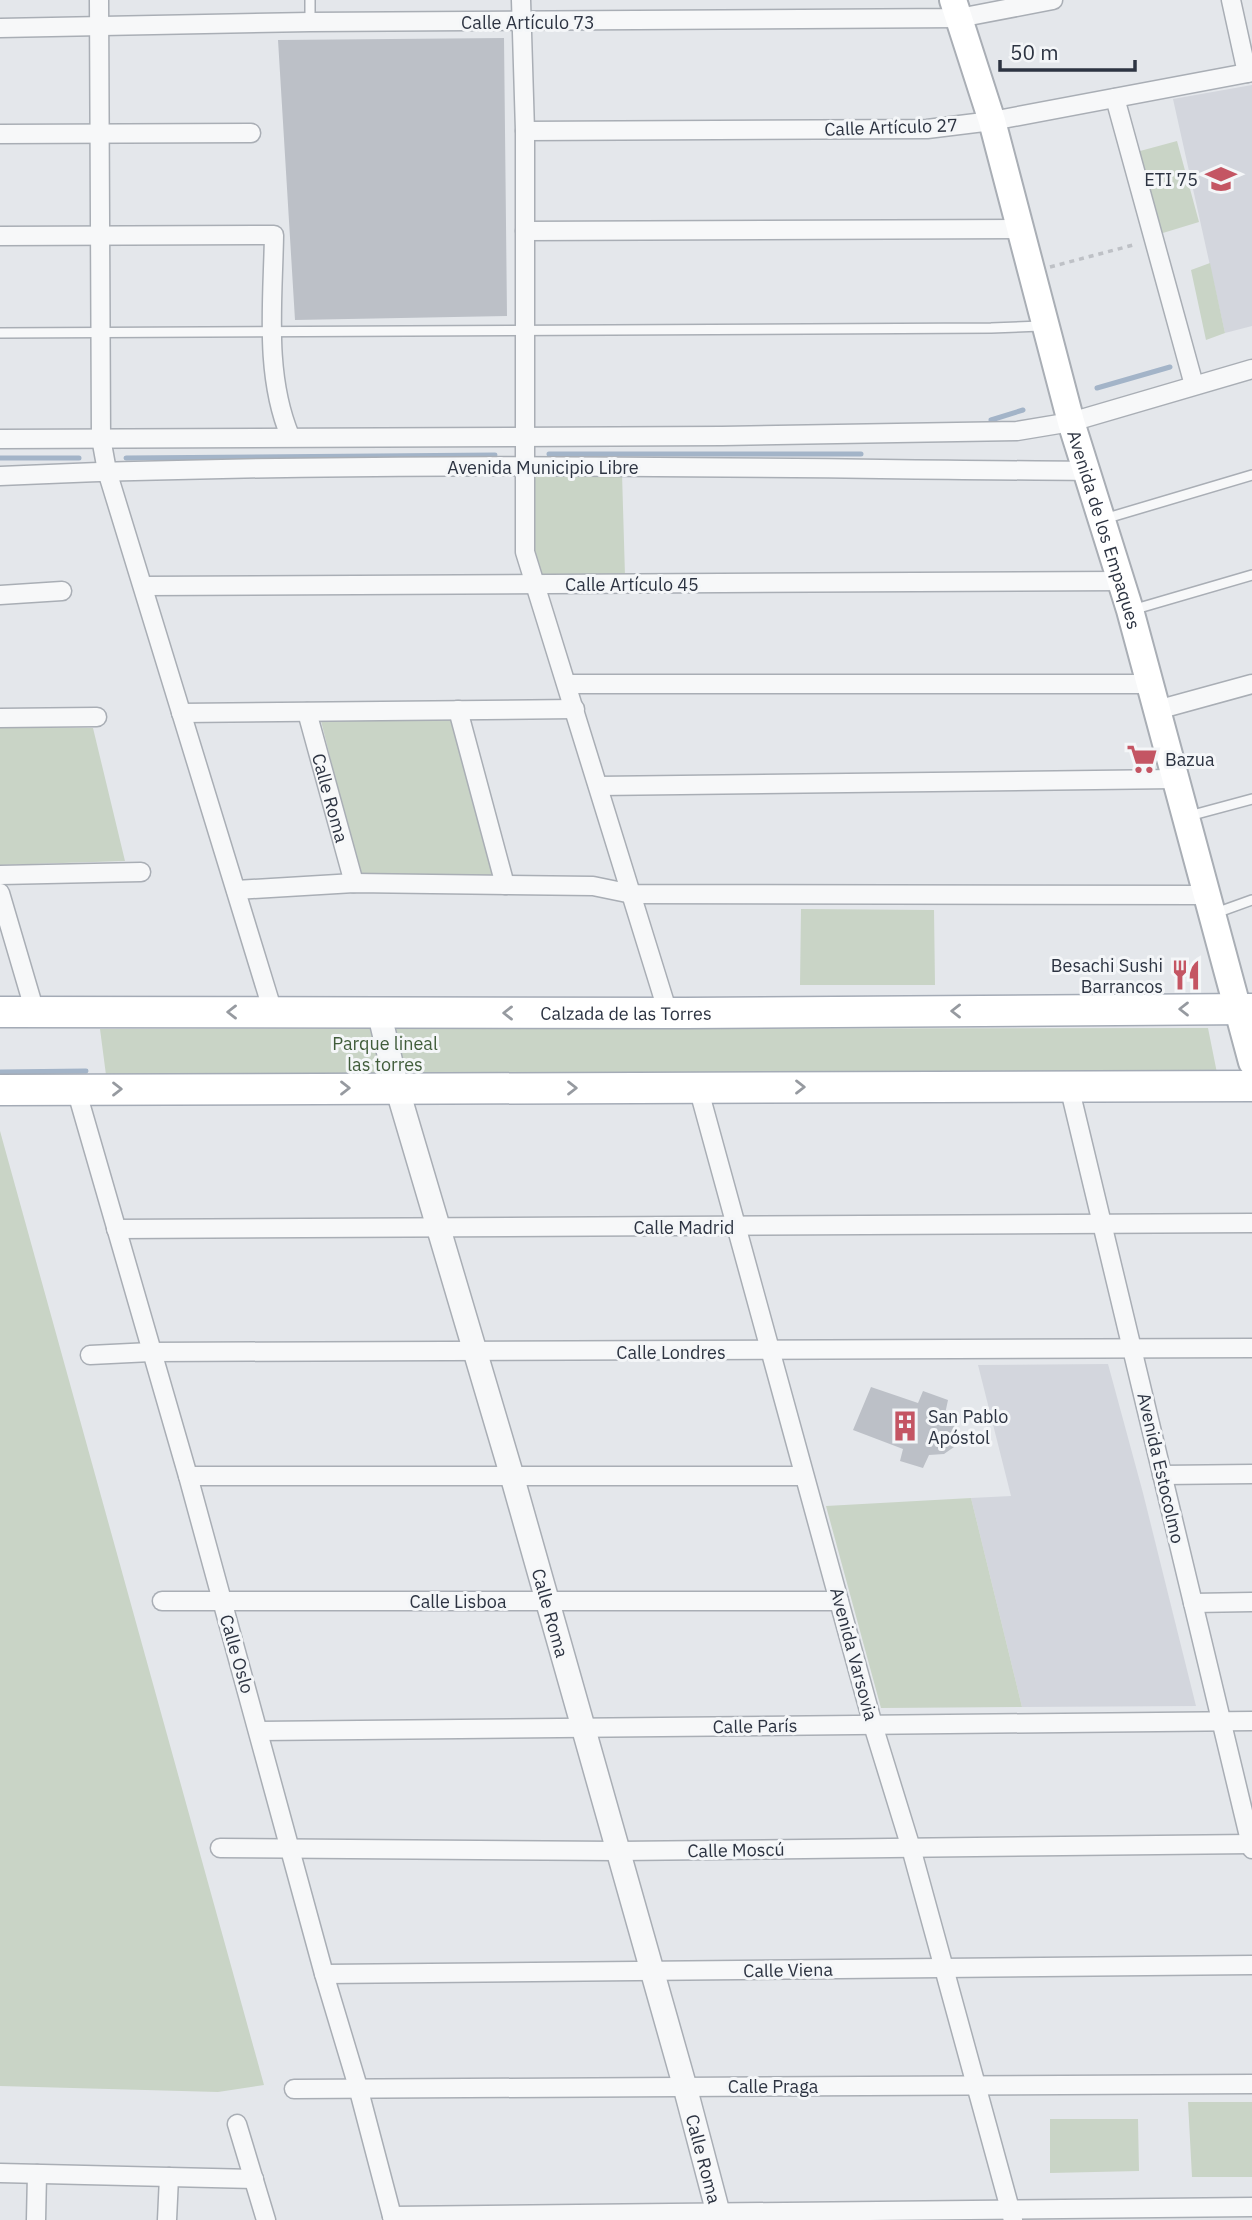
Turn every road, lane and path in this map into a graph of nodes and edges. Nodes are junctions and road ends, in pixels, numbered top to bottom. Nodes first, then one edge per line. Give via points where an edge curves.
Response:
1 (99, 0) edge
2 (310, 0) edge
3 (521, 0) edge
4 (1053, 0) edge
5 (1231, 0) edge
6 (956, 9) edge
7 (310, 22) junction
8 (520, 22) junction
9 (99, 26) junction
10 (0, 27) edge
11 (1249, 72) edge
12 (1115, 98) junction
13 (992, 121) junction
14 (525, 131) junction
15 (98, 133) junction
16 (0, 134) edge
17 (251, 134) dead end
18 (1019, 229) junction
19 (524, 231) junction
20 (0, 236) edge
21 (99, 236) junction
22 (1153, 239) junction
23 (1031, 273) junction
24 (1044, 326) junction
25 (525, 329) junction
26 (272, 331) junction
27 (100, 332) junction
28 (0, 333) edge
29 (1252, 369) edge
30 (1194, 385) junction
31 (1071, 422) junction
32 (525, 435) junction
33 (290, 436) junction
34 (102, 438) junction
35 (0, 439) edge
36 (524, 466) junction
37 (107, 471) junction
38 (1086, 471) junction
39 (1252, 475) edge
40 (0, 476) edge
41 (1102, 520) junction
42 (1252, 575) edge
43 (1122, 581) junction
44 (533, 584) junction
45 (143, 586) junction
46 (62, 591) dead end
47 (0, 595) edge
48 (1130, 610) junction
49 (567, 684) junction
50 (1150, 684) junction
51 (1252, 684) edge
52 (575, 709) junction
53 (458, 710) junction
54 (1157, 710) junction
55 (307, 712) junction
56 (181, 713) junction
57 (97, 717) dead end
58 (0, 718) edge
59 (1174, 779) junction
60 (598, 786) junction
61 (1252, 799) edge
62 (1184, 817) junction
63 (141, 872) dead end
64 (0, 875) edge
65 (354, 883) junction
66 (505, 885) junction
67 (236, 890) junction
68 (0, 893) edge
69 (632, 894) junction
70 (1252, 900) edge
71 (1209, 905) junction
72 (1245, 1009) edge
73 (0, 1012) edge
74 (35, 1012) junction
75 (273, 1012) junction
76 (379, 1012) junction
77 (668, 1013) junction
78 (1252, 1062) edge
79 (1252, 1086) edge
80 (698, 1087) junction
81 (1069, 1087) junction
82 (397, 1088) junction
83 (76, 1089) junction
84 (0, 1090) edge
85 (1252, 1223) edge
86 (1102, 1224) junction
87 (439, 1227) junction
88 (736, 1227) junction
89 (116, 1229) junction
90 (1252, 1348) edge
91 (1132, 1349) junction
92 (771, 1351) junction
93 (151, 1352) junction
94 (476, 1353) junction
95 (90, 1355) dead end
96 (1252, 1474) edge
97 (1162, 1475) junction
98 (188, 1476) junction
99 (512, 1476) junction
100 (804, 1476) junction
101 (162, 1601) dead end
102 (222, 1601) junction
103 (547, 1601) junction
104 (839, 1601) junction
105 (1252, 1602) edge
106 (1193, 1603) junction
107 (1221, 1721) junction
108 (1252, 1721) edge
109 (873, 1725) junction
110 (583, 1728) junction
111 (259, 1731) junction
112 (1252, 1846) edge
113 (220, 1847) dead end
114 (911, 1848) junction
115 (291, 1849) junction
116 (618, 1851) junction
117 (1252, 1965) edge
118 (945, 1968) junction
119 (651, 1971) junction
120 (324, 1974) junction
121 (1252, 2084) edge
122 (977, 2085) junction
123 (358, 2087) junction
124 (685, 2087) junction
125 (294, 2089) dead end
126 (237, 2124) dead end
127 (0, 2173) edge
128 (37, 2174) junction
129 (169, 2177) junction
130 (254, 2179) junction
131 (1252, 2207) edge
132 (1012, 2215) edge
133 (719, 2216) edge
134 (392, 2218) edge
135 (36, 2220) edge
136 (167, 2220) edge
137 (266, 2220) edge

1 - 9 street
2 - 7 lane
3 - 8 street
4 - 6 street, Calle Artículo 73
5 - 11 street
6 - 8 street, Calle Artículo 73
6 - 13 main road, Avenida de los Empaques
7 - 8 street, Calle Artículo 73
7 - 9 street, Calle Artículo 73
8 - 14 street
9 - 10 street, Calle Artículo 73
9 - 15 street
11 - 12 street, Calle Artículo 27
12 - 13 street, Calle Artículo 27
12 - 22 street
13 - 14 street, Calle Artículo 27 via 927,129
13 - 18 main road, Avenida de los Empaques
14 - 19 street
15 - 16 street
15 - 17 street
15 - 21 street
18 - 19 street
18 - 23 main road, Avenida de los Empaques
19 - 25 street
20 - 21 street
21 - 26 street via 274,235
21 - 27 street
22 - 23 path
22 - 30 street
23 - 24 main road, Avenida de los Empaques
24 - 25 lane
24 - 31 main road, Avenida de los Empaques
25 - 26 lane
25 - 32 street
26 - 27 lane
26 - 33 street via 275,390
27 - 28 lane
27 - 34 street
29 - 30 street, Avenida Municipio Libre
30 - 31 street, Avenida Municipio Libre
31 - 32 street, Avenida Municipio Libre via 1017,431 900,434
31 - 38 main road, Avenida de los Empaques
32 - 33 street, Avenida Municipio Libre
32 - 36 street
33 - 34 street, Avenida Municipio Libre
34 - 35 street, Avenida Municipio Libre
34 - 37 street
36 - 37 street, Avenida Municipio Libre
36 - 38 street, Avenida Municipio Libre
36 - 44 street via 525,552
37 - 40 street, Avenida Municipio Libre
37 - 45 street
38 - 41 main road, Avenida de los Empaques
39 - 41 lane
41 - 43 main road, Avenida de los Empaques
42 - 48 lane
43 - 44 street, Calle Artículo 45
43 - 48 main road, Avenida de los Empaques
44 - 45 street, Calle Artículo 45
44 - 49 street
45 - 56 street
46 - 47 street
48 - 50 main road, Avenida de los Empaques
49 - 50 street
49 - 52 street
50 - 54 main road, Avenida de los Empaques
51 - 54 street
52 - 53 street
52 - 60 street
53 - 55 street
53 - 66 street
54 - 59 main road, Avenida de los Empaques
55 - 56 street
55 - 65 street, Calle Roma
56 - 67 street
57 - 58 street
59 - 60 street
59 - 62 main road, Avenida de los Empaques
60 - 69 street
61 - 62 lane
62 - 71 main road, Avenida de los Empaques
63 - 64 street
65 - 66 street
65 - 67 street
66 - 69 street via 593,886
67 - 75 street
68 - 74 street
69 - 71 street
69 - 77 street
70 - 71 lane
71 - 72 main road, Avenida de los Empaques
72 -> 77 main road, Calzada de las Torres
72 - 78 main road, Avenida de los Empaques
73 - 74 main road, Calzada de las Torres
75 -> 74 main road, Calzada de las Torres
75 - 76 main road, Calzada de las Torres
77 -> 76 main road, Calzada de las Torres
76 - 82 street, Calle Roma
79 - 81 main road
80 -> 81 main road
82 -> 80 main road
80 - 88 street, Avenida Varsovia
81 - 86 street, Avenida Estocolmo
83 -> 82 main road
82 - 87 street, Calle Roma
83 - 84 main road
83 - 89 street, Calle Oslo
85 - 86 street, Calle Madrid
86 - 88 street, Calle Madrid
86 - 91 street, Avenida Estocolmo
87 - 88 street, Calle Madrid
87 - 89 street, Calle Madrid
87 - 94 street, Calle Roma
88 - 92 street, Avenida Varsovia
89 - 93 street, Calle Oslo
90 - 91 street, Calle Londres
91 - 92 street, Calle Londres
91 - 97 street, Avenida Estocolmo
92 - 94 street, Calle Londres
92 - 100 street, Avenida Varsovia
93 - 94 street, Calle Londres
93 - 95 street, Calle Londres
93 - 98 street, Calle Oslo
94 - 99 street, Calle Roma
96 - 97 street
97 - 106 street, Avenida Estocolmo
98 - 99 street
98 - 102 street, Calle Oslo
99 - 100 street
99 - 103 street, Calle Roma
100 - 104 street, Avenida Varsovia
101 - 102 street, Calle Lisboa
102 - 103 street, Calle Lisboa
102 - 111 street, Calle Oslo
103 - 104 street, Calle Lisboa
103 - 110 street, Calle Roma
104 - 109 street, Avenida Varsovia
105 - 106 street
106 - 107 street, Avenida Estocolmo
107 - 108 street, Calle París
107 - 109 street, Calle París
107 - 112 street, Avenida Estocolmo
109 - 110 street, Calle París
109 - 114 street, Avenida Varsovia
110 - 111 street, Calle París
110 - 116 street, Calle Roma
111 - 115 street, Calle Oslo
112 - 114 street, Calle Moscú
113 - 115 street, Calle Moscú
114 - 116 street, Calle Moscú
114 - 118 street, Avenida Varsovia
115 - 116 street, Calle Moscú
115 - 120 street, Calle Oslo
116 - 119 street, Calle Roma
117 - 118 street, Calle Viena
118 - 119 street, Calle Viena
118 - 122 street, Avenida Varsovia
119 - 120 street, Calle Viena
119 - 124 street, Calle Roma
120 - 123 street, Calle Oslo
121 - 122 street, Calle Praga
122 - 124 street, Calle Praga
122 - 132 street, Avenida Varsovia
123 - 124 street, Calle Praga
123 - 125 street, Calle Praga
123 - 134 street, Calle Oslo
124 - 133 street, Calle Roma
126 - 130 street
127 - 128 street
128 - 129 street
128 - 135 street
129 - 130 street
129 - 136 street
130 - 137 street
131 - 132 street
132 - 133 street
133 - 134 street

